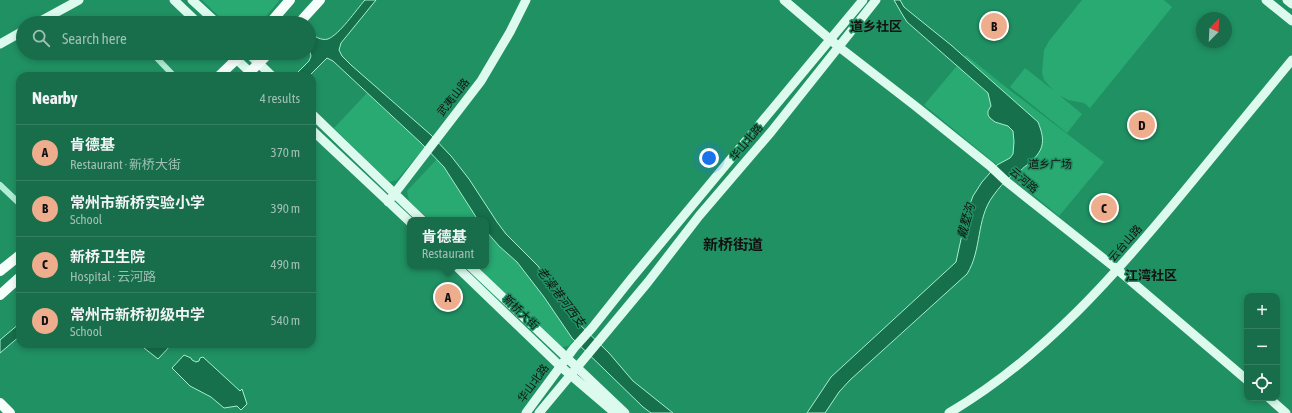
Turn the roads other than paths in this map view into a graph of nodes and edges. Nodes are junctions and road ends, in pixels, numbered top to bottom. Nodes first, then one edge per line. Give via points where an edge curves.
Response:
1 (79, 0) edge
2 (174, 0) edge
3 (192, 0) edge
4 (290, 0) edge
5 (320, 0) edge
6 (526, 0) edge
7 (784, 0) edge
8 (863, 0) edge
9 (876, 0) edge
10 (1266, 0) edge
11 (1287, 0) edge
12 (1292, 4) edge
13 (50, 16) edge
14 (191, 16) edge
15 (209, 16) edge
16 (276, 16) edge
17 (305, 16) edge
18 (1292, 21) edge
19 (16, 35) edge
20 (830, 39) junction
21 (0, 44) edge
22 (839, 47) junction
23 (159, 60) edge
24 (232, 60) edge
25 (240, 60) edge
26 (255, 60) edge
27 (263, 60) edge
28 (1292, 60) edge
29 (259, 64) junction
30 (170, 72) edge
31 (222, 72) edge
32 (248, 72) edge
33 (252, 72) edge
34 (268, 72) edge
35 (316, 118) edge
36 (316, 134) edge
37 (0, 185) edge
38 (395, 194) junction
39 (16, 200) edge
40 (388, 202) junction
41 (419, 217) edge
42 (407, 219) edge
43 (16, 258) edge
44 (459, 269) edge
45 (473, 269) edge
46 (1118, 270) junction
47 (0, 271) edge
48 (16, 281) edge
49 (0, 295) edge
50 (566, 358) junction
51 (560, 366) junction
52 (577, 367) junction
53 (571, 375) junction
54 (1244, 377) edge
55 (1272, 401) edge
56 (0, 403) edge
57 (10, 413) edge
58 (526, 413) edge
59 (539, 413) edge
60 (615, 413) edge
61 (625, 413) edge
62 (949, 413) edge
63 (1286, 413) edge

1 - 13 street
2 - 14 street
3 - 15 street
4 - 16 main road
5 - 17 main road
6 - 38 street, 武夷山路 via 481,81
7 - 20 street, 云河路
8 - 20 street, 华山北路
9 - 22 street, 华山北路
10 - 18 street
11 - 12 street
19 - 21 street
20 - 22 street, 云河路
20 - 50 street, 华山北路
22 - 46 street, 云河路
22 - 52 street, 华山北路
23 - 30 street
24 - 31 main road
25 - 32 street
26 - 29 street
27 - 29 main road
28 - 46 street, 云台山路
29 - 33 main road
29 - 34 street
35 - 38 street
36 - 40 street
37 - 39 street
38 - 40 street, 武夷山路
38 - 41 street
40 - 42 street
43 - 47 main road
44 - 51 street, 新桥大街
45 - 50 street, 新桥大街
46 - 54 street, 云河路
46 - 62 street, 云台山路 via 1036,351
48 - 49 main road
50 - 51 street, 华山北路
50 - 52 street, 新桥大街
51 - 53 street, 新桥大街
51 - 58 street, 华山北路
52 - 53 street, 华山北路
52 - 61 street, 新桥大街
53 - 59 street, 华山北路
53 - 60 street, 新桥大街
55 - 63 street
56 - 57 main road

